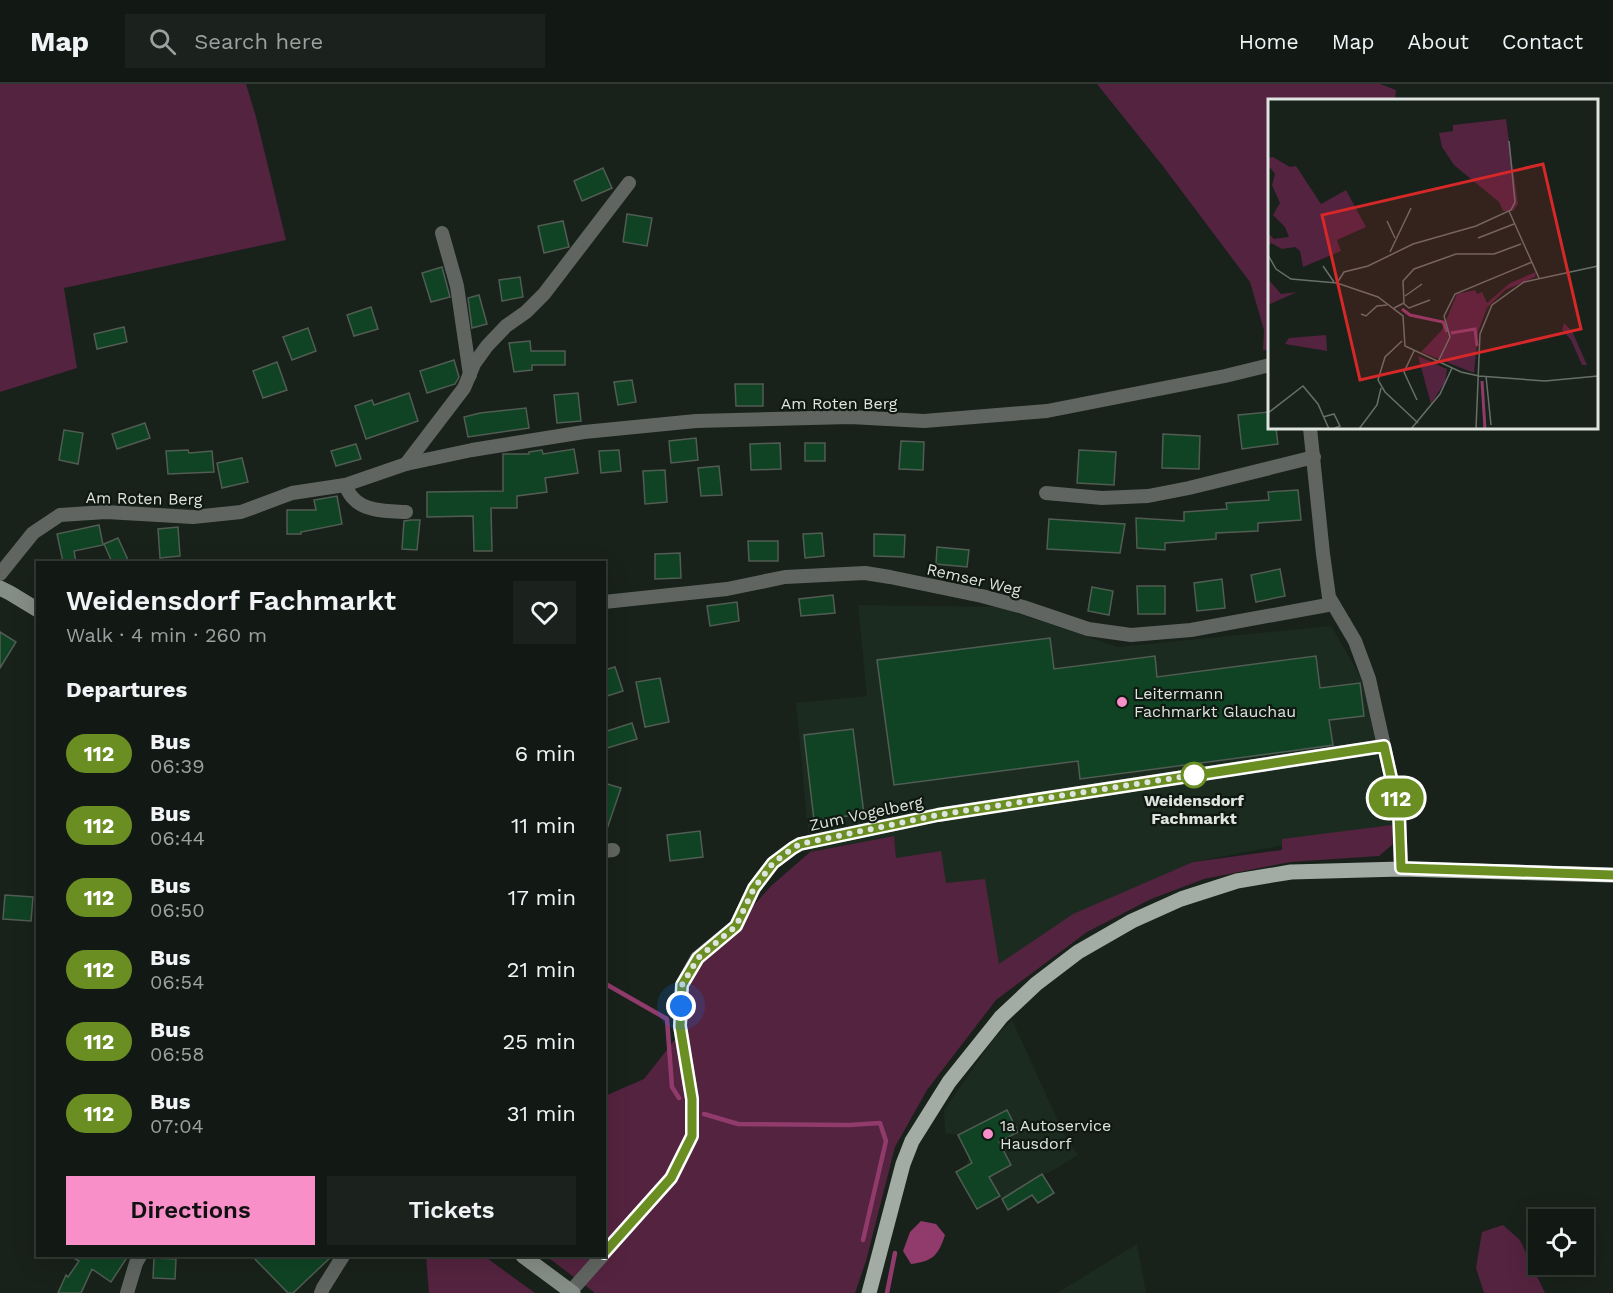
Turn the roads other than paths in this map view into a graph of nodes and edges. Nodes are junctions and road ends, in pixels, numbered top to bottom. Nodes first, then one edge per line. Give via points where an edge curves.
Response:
1 (629, 183) dead end
2 (442, 233) dead end
3 (1268, 365) edge
4 (470, 375) junction
5 (1310, 429) edge
6 (1314, 457) junction
7 (406, 464) junction
8 (345, 485) junction
9 (1046, 493) dead end
10 (406, 512) dead end
11 (0, 574) edge
12 (0, 588) edge
13 (606, 602) edge
14 (1333, 604) junction
15 (36, 609) edge
16 (1384, 746) junction
17 (1401, 868) junction
18 (1613, 875) edge
19 (606, 1251) edge
20 (139, 1257) edge
21 (342, 1257) edge
22 (524, 1257) edge
23 (601, 1257) edge
24 (572, 1292) edge
25 (127, 1293) edge
26 (321, 1293) edge
27 (869, 1293) edge

1 - 4 street via 544,294 487,346
2 - 4 street via 457,286
3 - 7 street, Am Roten Berg via 1047,411 924,421 850,417 696,421 585,432
4 - 7 street
5 - 6 street
6 - 9 street via 1148,496 1102,498
6 - 14 street via 1323,554
7 - 8 street, Am Roten Berg
8 - 10 street via 357,502 367,507
8 - 11 street, Am Roten Berg via 292,493 241,512 193,517 106,512 60,515 33,534
12 - 15 main road
13 - 14 street, Remser Weg via 727,589 785,578 865,573 982,596 1088,629 1131,635 1191,630
14 - 16 street via 1355,641 1369,679
16 - 17 street via 1399,813
16 - 19 street, Zum Vogelberg via 938,815 793,848 773,863 754,888 736,926 698,958 682,985 680,1026 692,1099 692,1136 671,1178
17 - 18 main road
17 - 27 main road via 1291,872 1237,881 1181,899 1132,921 1078,951 1036,984 1001,1017 949,1082 912,1141
20 - 25 street
21 - 26 street
22 - 24 main road
23 - 24 street, Zum Vogelberg

